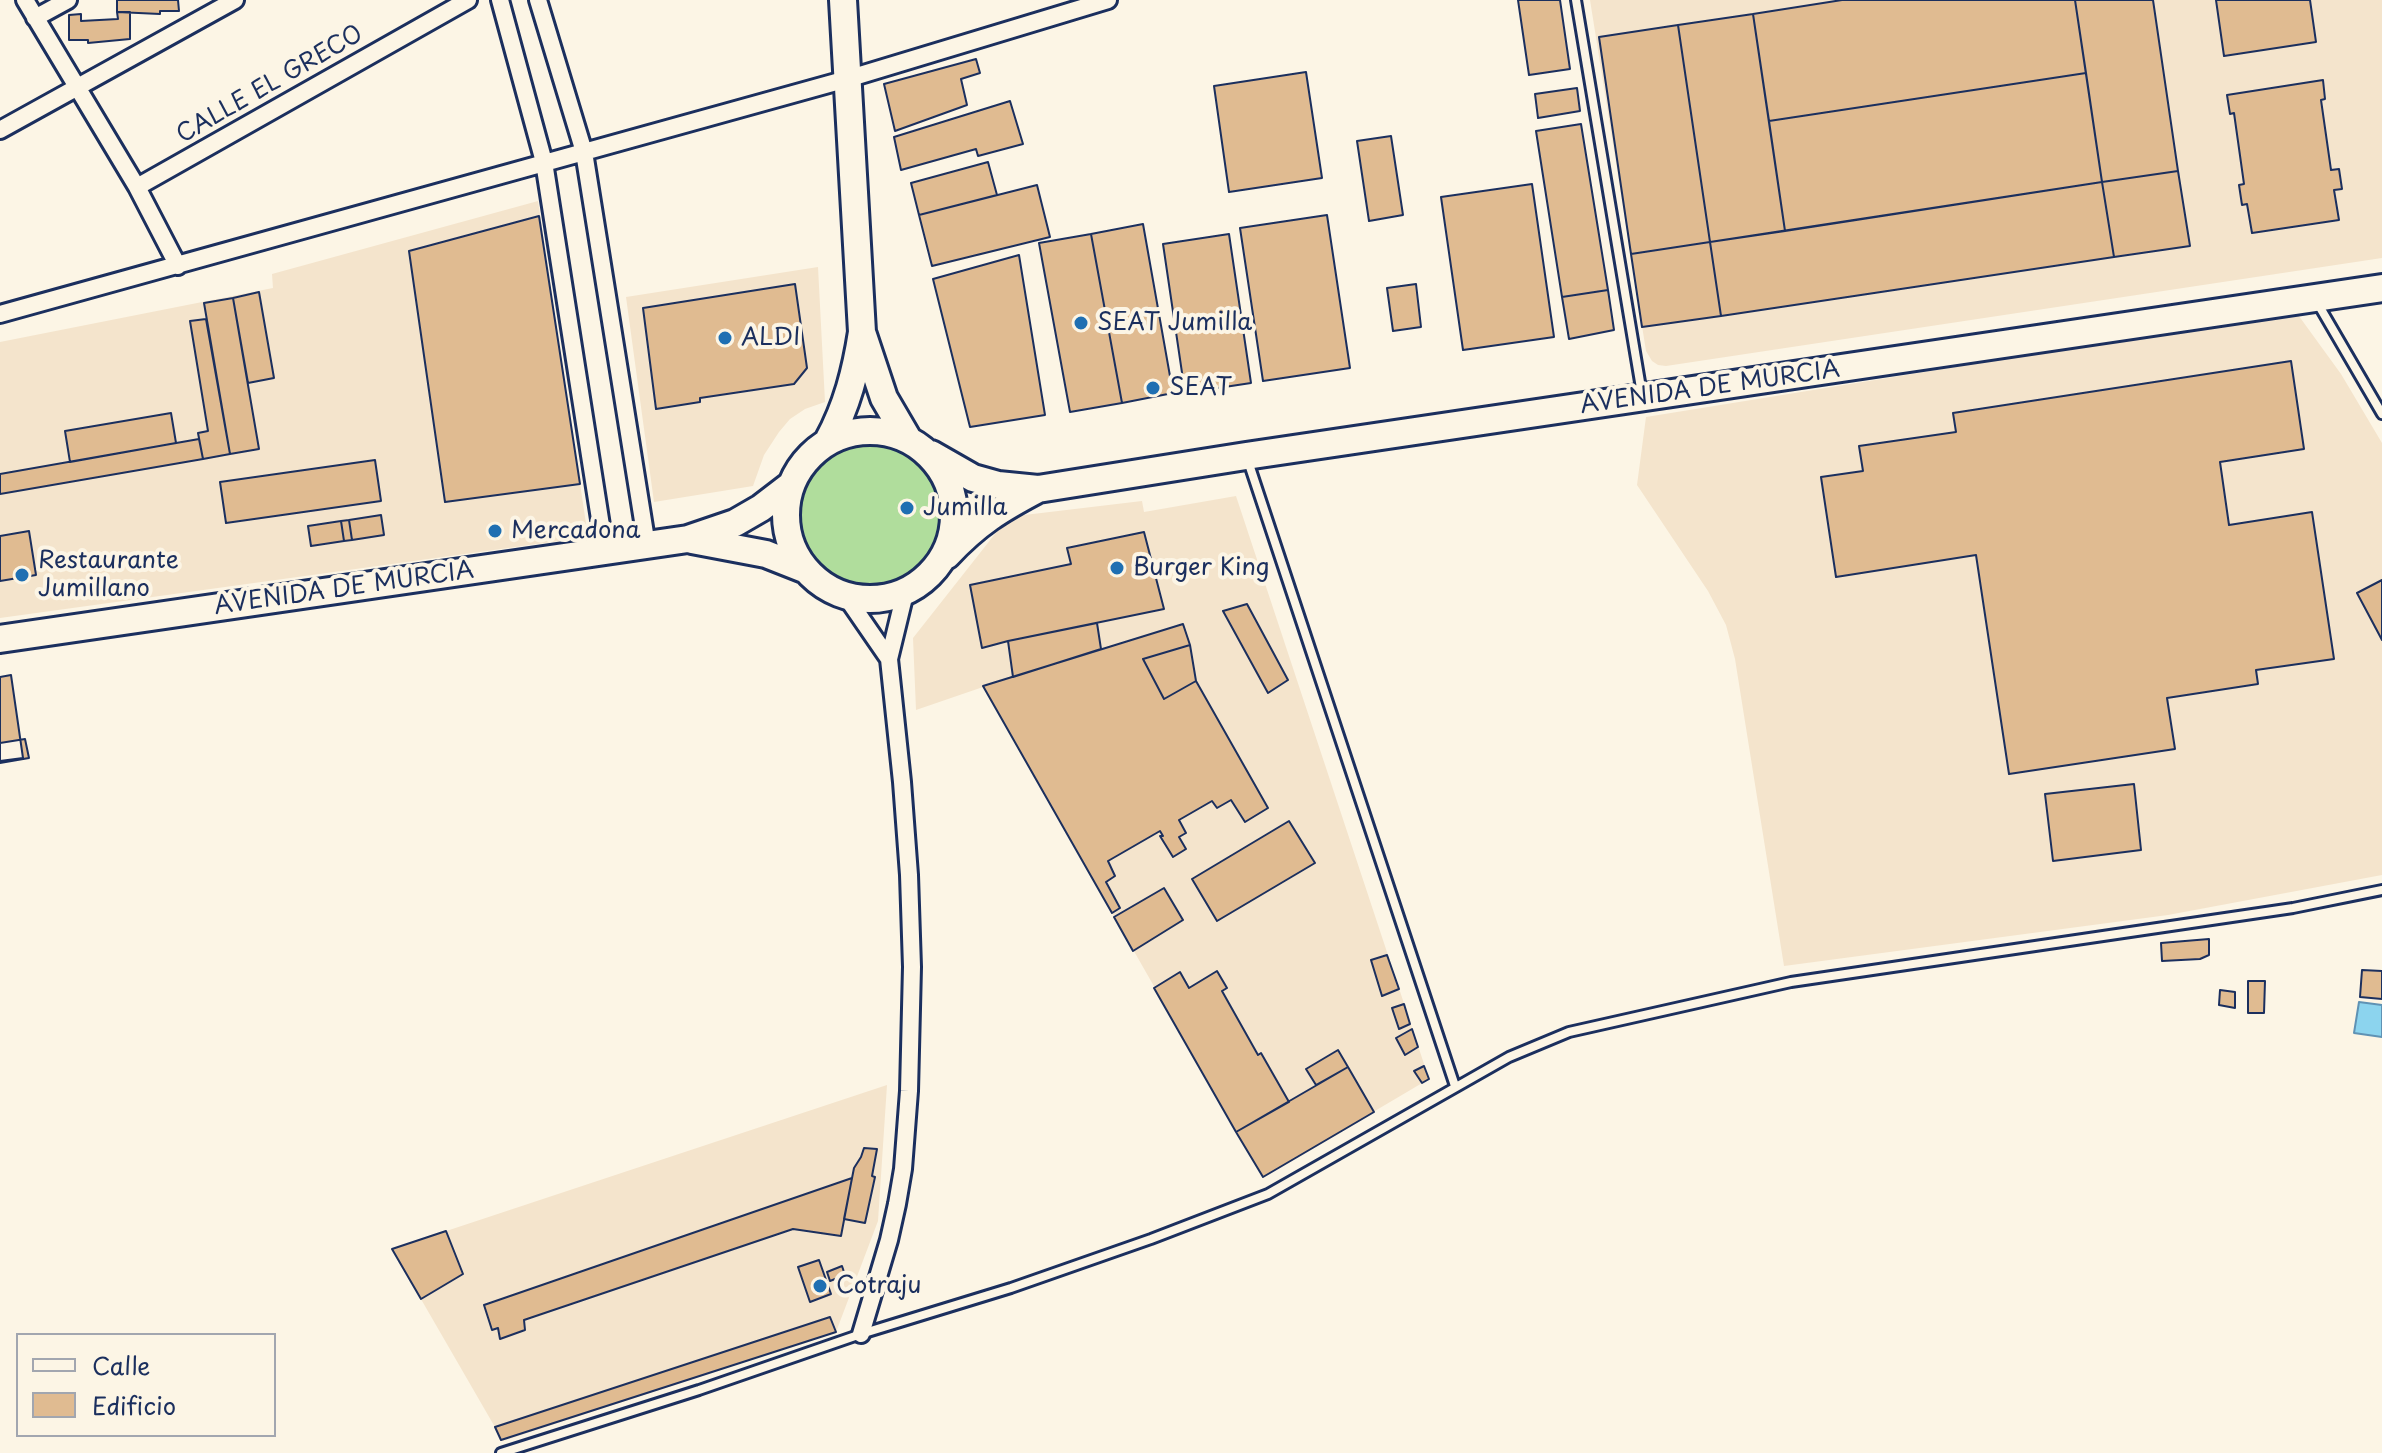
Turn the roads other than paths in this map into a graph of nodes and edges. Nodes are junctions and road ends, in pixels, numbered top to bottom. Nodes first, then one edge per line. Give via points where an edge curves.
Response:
1 (25, 0) edge
2 (68, 0) edge
3 (235, 0) edge
4 (468, 0) edge
5 (500, 0) edge
6 (538, 0) edge
7 (843, 0) edge
8 (1108, 0) edge
9 (1576, 0) edge
10 (35, 18) junction
11 (847, 79) junction
12 (77, 87) junction
13 (0, 130) edge
14 (584, 152) junction
15 (544, 162) junction
16 (137, 187) junction
17 (178, 266) junction
18 (2382, 288) edge
19 (2315, 298) junction
20 (0, 314) edge
21 (862, 332) junction
22 (1643, 399) junction
23 (2382, 414) edge
24 (908, 439) junction
25 (828, 441) junction
26 (931, 454) junction
27 (1246, 456) junction
28 (791, 485) junction
29 (1038, 489) junction
30 (688, 539) junction
31 (647, 546) junction
32 (605, 551) junction
33 (941, 561) junction
34 (804, 569) junction
35 (905, 593) junction
36 (847, 598) junction
37 (0, 639) edge
38 (889, 659) junction
39 (2382, 890) edge
40 (1455, 1086) junction
41 (861, 1334) junction
42 (501, 1453) edge

1 - 10 street
2 - 10 street
3 - 12 street
4 - 16 street, CALLE EL GRECO
5 - 15 street
6 - 14 street
7 - 11 main road
8 - 11 street
9 - 22 lane
10 - 12 street
11 - 14 street
11 - 21 main road
12 - 13 street
12 - 16 street
14 - 15 street
14 - 31 street
15 - 17 street
15 - 32 street
16 - 17 street
17 - 20 street
18 - 19 main road, AVENIDA DE MURCIA
19 - 22 main road, AVENIDA DE MURCIA
19 - 23 lane
21 - 24 main road via 884,398
21 - 25 main road via 851,386
22 - 27 main road, AVENIDA DE MURCIA
24 - 25 main road via 882,430 854,431
24 - 26 main road
25 - 28 main road via 812,453
26 - 29 main road, AVENIDA DE MURCIA via 973,478
26 - 33 main road via 947,478 955,506 953,535
27 - 29 main road, AVENIDA DE MURCIA
27 - 40 lane
28 - 30 main road, AVENIDA DE MURCIA via 735,523
28 - 34 main road via 785,514 790,543
29 - 33 main road, AVENIDA DE MURCIA via 996,511
30 - 31 main road, AVENIDA DE MURCIA
30 - 34 main road, AVENIDA DE MURCIA via 766,554
31 - 32 main road, AVENIDA DE MURCIA
32 - 37 main road, AVENIDA DE MURCIA
33 - 35 main road
34 - 36 main road
35 - 36 main road
35 - 38 street
36 - 38 street
38 - 41 street via 909,875 911,1064 897,1204
39 - 40 lane via 2293,908 1791,982 1569,1032
40 - 41 lane via 1268,1194 1025,1283
41 - 42 lane

